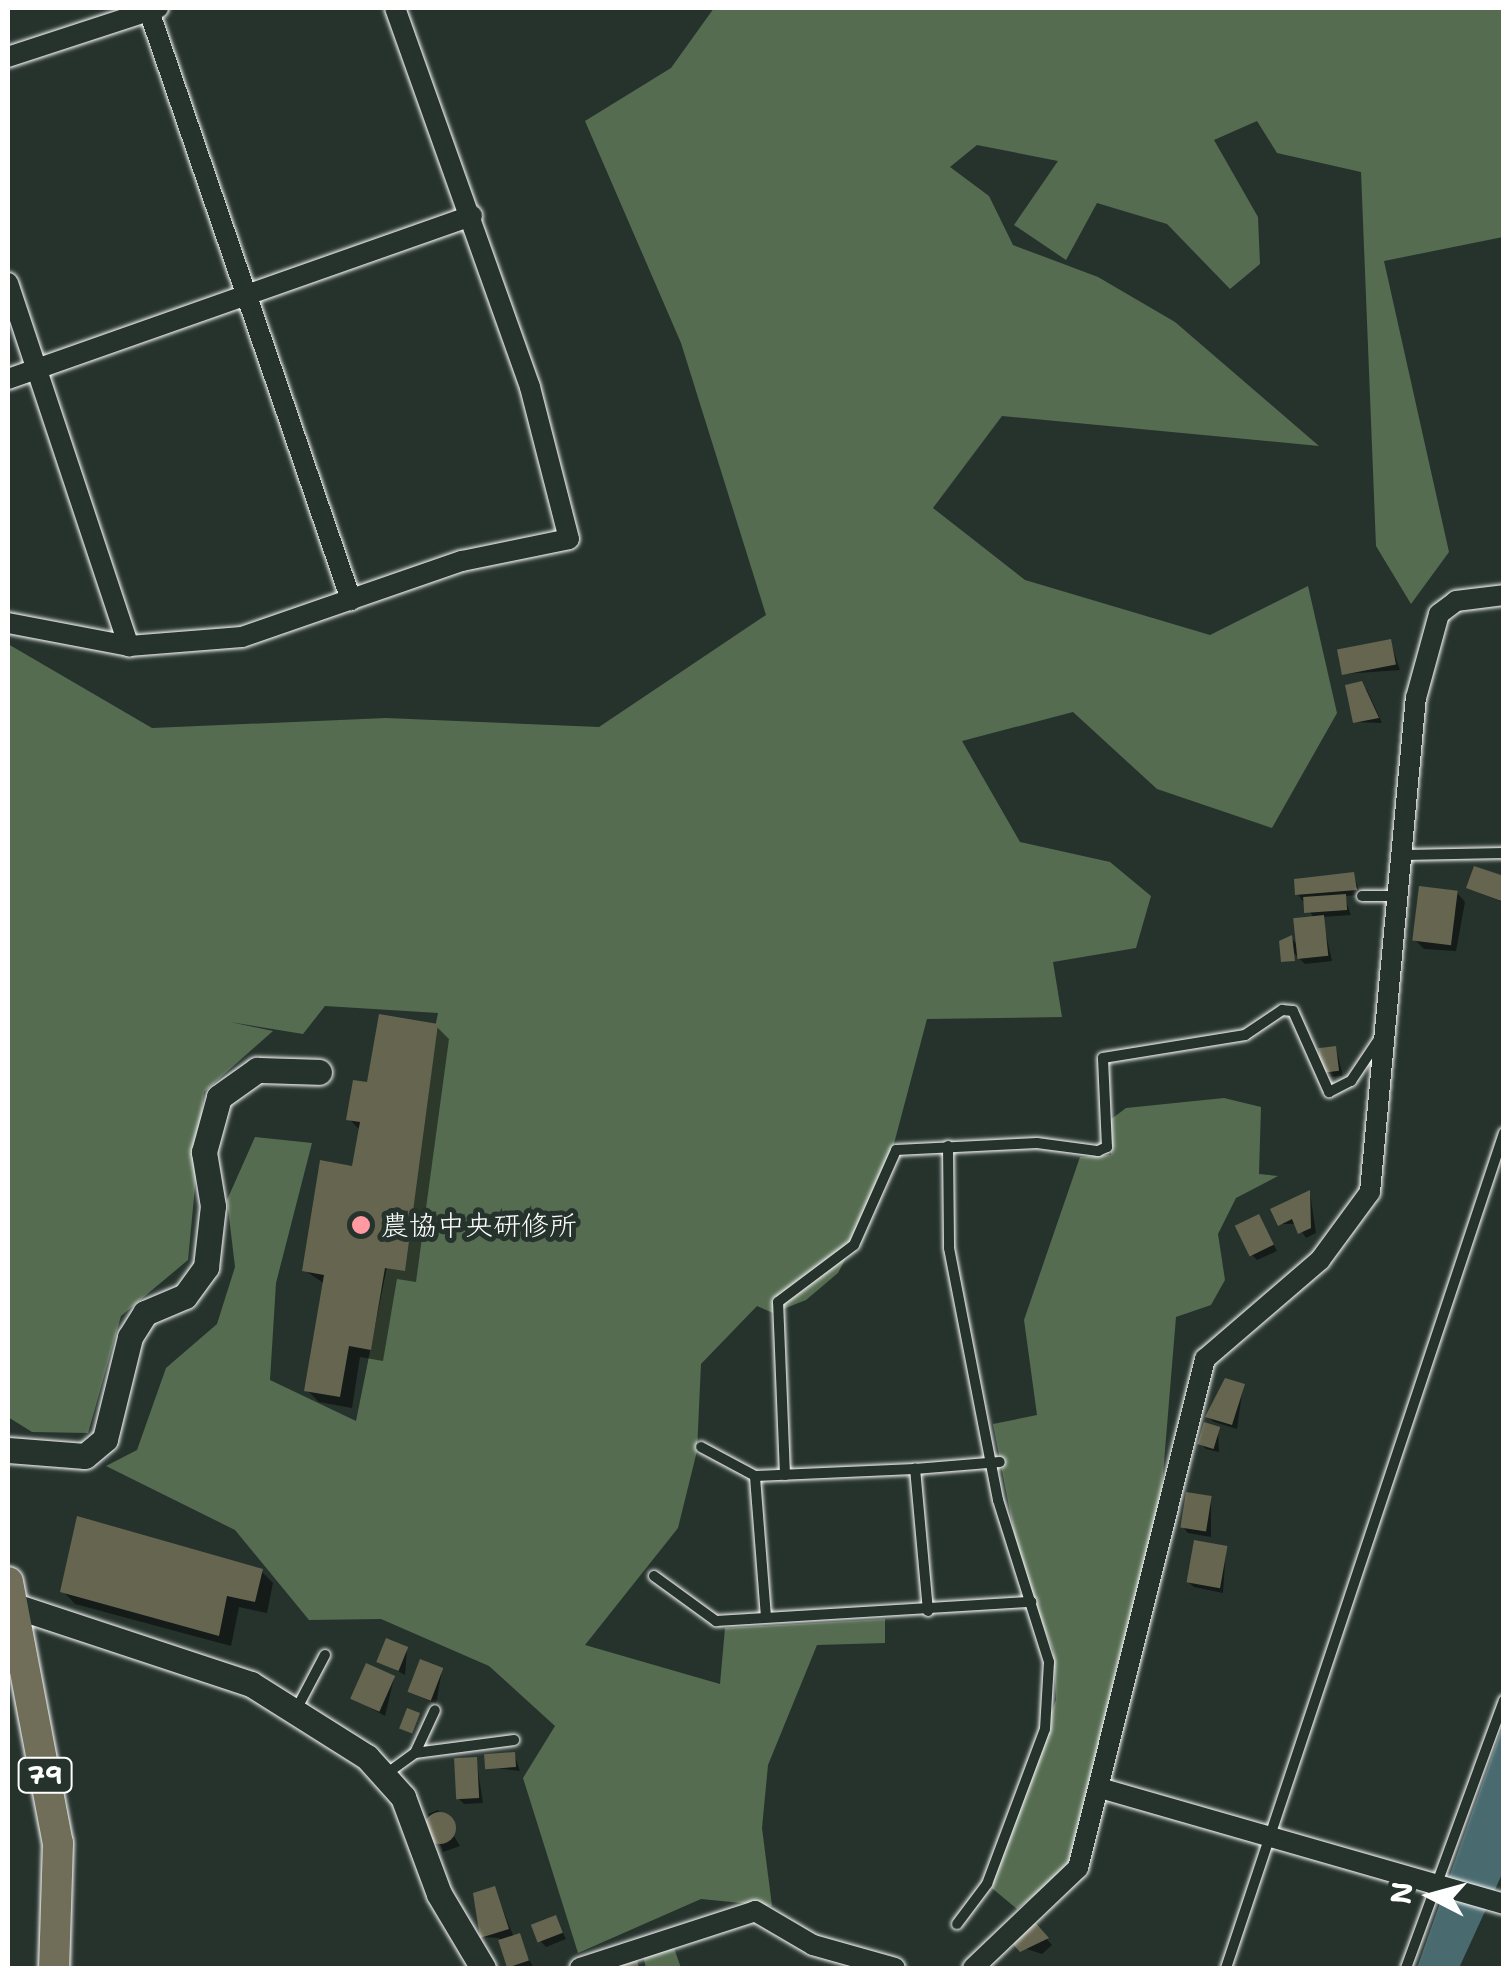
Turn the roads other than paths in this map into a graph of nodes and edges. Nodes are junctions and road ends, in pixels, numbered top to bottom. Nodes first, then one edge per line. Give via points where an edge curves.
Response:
1 (151, 8) edge
2 (395, 8) edge
3 (8, 57) edge
4 (472, 216) junction
5 (8, 283) edge
6 (248, 296) junction
7 (34, 370) junction
8 (8, 378) edge
9 (1504, 595) edge
10 (351, 600) junction
11 (8, 623) edge
12 (129, 646) junction
13 (1504, 854) edge
14 (1405, 855) junction
15 (1362, 896) dead end
16 (1405, 896) junction
17 (1387, 1036) junction
18 (319, 1072) dead end
19 (1504, 1133) edge
20 (948, 1146) junction
21 (700, 1447) dead end
22 (8, 1450) edge
23 (997, 1463) junction
24 (915, 1469) junction
25 (785, 1475) junction
26 (755, 1476) junction
27 (654, 1576) dead end
28 (9, 1597) edge
29 (1031, 1602) junction
30 (928, 1610) junction
31 (766, 1617) junction
32 (326, 1655) dead end
33 (1504, 1700) edge
34 (297, 1708) junction
35 (434, 1710) dead end
36 (514, 1740) dead end
37 (415, 1753) junction
38 (386, 1774) junction
39 (1100, 1788) junction
40 (1268, 1841) junction
41 (1438, 1891) junction
42 (1504, 1904) edge
43 (957, 1924) dead end
44 (54, 1968) edge
45 (484, 1968) edge
46 (580, 1968) edge
47 (894, 1968) edge
48 (973, 1968) edge
49 (1226, 1968) edge
50 (1406, 1968) edge

1 - 3 street
1 - 6 street
2 - 4 street
4 - 6 street
4 - 10 street via 564,494 569,539 462,561
5 - 7 street
6 - 7 street
6 - 10 street
7 - 8 street
7 - 12 street
9 - 14 street via 1456,601 1434,626 1406,757
10 - 12 street via 242,637
11 - 12 street
13 - 14 lane
14 - 16 street
15 - 16 lane
16 - 17 street
17 - 20 lane via 1351,1081 1329,1092 1292,1011 1282,1010 1245,1035 1103,1058 1106,1147 1098,1151
17 - 39 street via 1364,1210 1200,1370
18 - 22 street via 257,1070 220,1097 204,1152 213,1206 206,1268 185,1296 145,1313 130,1337 105,1439 85,1456
19 - 40 lane
20 - 23 lane via 949,1248
20 - 25 lane via 896,1150 854,1245 778,1302
21 - 26 lane
23 - 24 lane
23 - 29 lane
24 - 25 lane
24 - 30 lane
25 - 26 lane
26 - 31 lane
27 - 31 lane via 716,1622
28 - 34 street
28 - 44 main road, 79 via 58,1843
29 - 30 lane
29 - 43 lane via 1049,1662 1045,1729 986,1884
30 - 31 lane
32 - 34 lane
33 - 41 lane
34 - 38 street
35 - 37 lane
36 - 37 lane
37 - 38 lane
38 - 45 street via 438,1894
39 - 40 street
39 - 48 street via 1078,1868
40 - 41 street
40 - 49 lane
41 - 42 street
41 - 50 lane
46 - 47 street via 756,1911 813,1945

